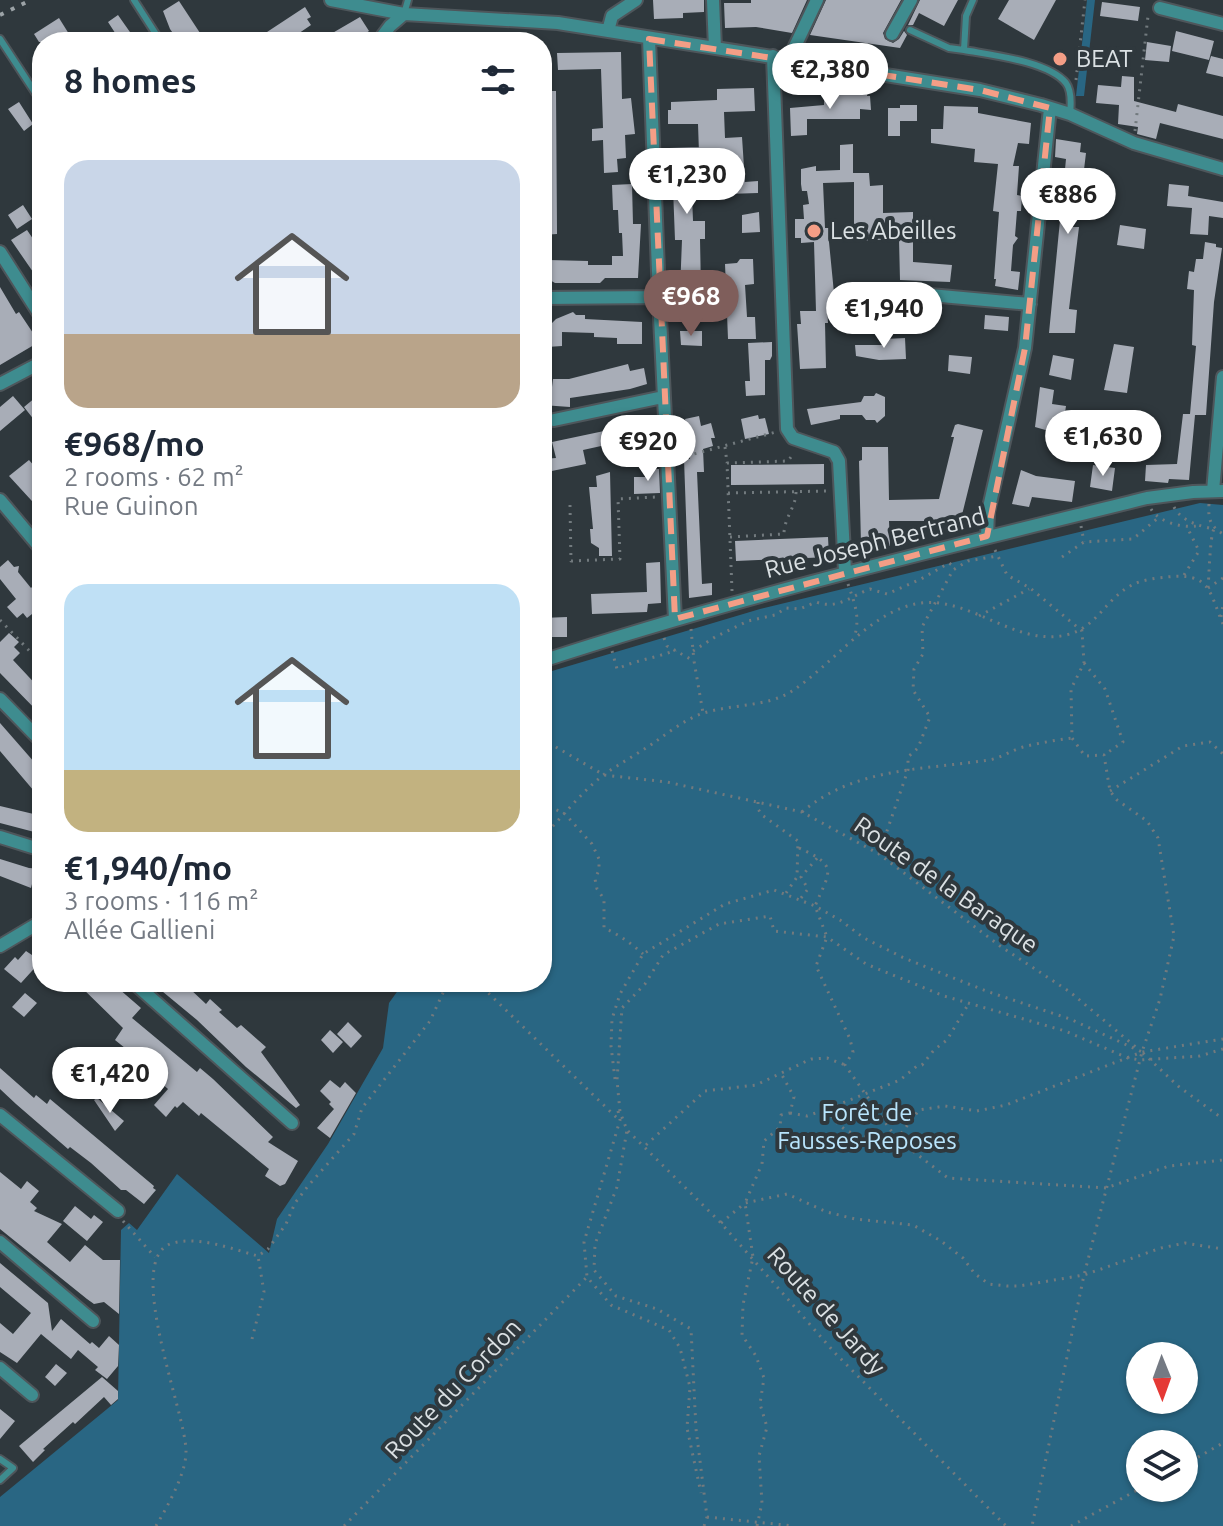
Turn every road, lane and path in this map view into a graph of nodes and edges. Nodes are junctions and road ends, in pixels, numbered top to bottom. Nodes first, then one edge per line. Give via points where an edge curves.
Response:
1 (134, 0) edge
2 (331, 0) edge
3 (398, 0) edge
4 (408, 0) edge
5 (636, 0) edge
6 (713, 0) edge
7 (817, 0) edge
8 (911, 0) edge
9 (973, 0) edge
10 (1085, 0) edge
11 (1154, 9) joint
12 (404, 14) junction
13 (1223, 24) edge
14 (910, 30) dead end
15 (608, 31) junction
16 (155, 32) edge
17 (386, 32) edge
18 (892, 34) dead end
19 (0, 39) edge
20 (649, 39) junction
21 (715, 48) junction
22 (964, 50) junction
23 (773, 56) junction
24 (789, 59) junction
25 (32, 88) edge
26 (1075, 88) dead end
27 (1050, 108) junction
28 (1070, 114) junction
29 (1134, 143) junction
30 (1223, 169) edge
31 (0, 252) edge
32 (930, 295) dead end
33 (659, 297) junction
34 (552, 298) edge
35 (32, 302) edge
36 (1030, 304) junction
37 (32, 367) edge
38 (1223, 377) edge
39 (0, 384) edge
40 (663, 397) junction
41 (554, 420) dead end
42 (787, 429) junction
43 (802, 442) junction
44 (725, 446) junction
45 (667, 461) junction
46 (727, 463) junction
47 (840, 491) junction
48 (796, 492) junction
49 (728, 493) junction
50 (1215, 495) edge
51 (669, 497) junction
52 (0, 500) edge
53 (570, 505) dead end
54 (1174, 508) dead end
55 (1152, 513) dead end
56 (1158, 518) junction
57 (1199, 525) junction
58 (1187, 527) junction
59 (1214, 529) junction
60 (1081, 530) dead end
61 (1223, 534) edge
62 (987, 536) junction
63 (730, 537) junction
64 (32, 538) edge
65 (1084, 542) junction
66 (972, 557) dead end
67 (1062, 557) dead end
68 (968, 561) junction
69 (956, 568) junction
70 (845, 571) junction
71 (1184, 575) junction
72 (1223, 578) edge
73 (849, 587) dead end
74 (1030, 588) junction
75 (1208, 588) junction
76 (855, 597) junction
77 (733, 603) junction
78 (936, 603) junction
79 (1223, 605) edge
80 (979, 616) junction
81 (675, 619) junction
82 (1221, 619) junction
83 (0, 620) edge
84 (1223, 624) edge
85 (691, 630) dead end
86 (1082, 631) junction
87 (664, 638) dead end
88 (853, 641) junction
89 (676, 650) junction
90 (693, 651) junction
91 (613, 653) dead end
92 (32, 654) edge
93 (552, 658) edge
94 (694, 661) junction
95 (1084, 663) junction
96 (0, 699) edge
97 (703, 713) junction
98 (32, 732) edge
99 (1072, 738) junction
100 (552, 745) edge
101 (1223, 754) edge
102 (1104, 755) junction
103 (908, 770) junction
104 (604, 775) junction
105 (1110, 791) junction
106 (758, 802) junction
107 (552, 808) edge
108 (802, 812) junction
109 (565, 814) junction
110 (552, 828) edge
111 (0, 837) edge
112 (32, 847) edge
113 (799, 848) junction
114 (879, 854) junction
115 (818, 857) junction
116 (786, 893) junction
117 (800, 899) junction
118 (815, 906) junction
119 (32, 927) edge
120 (0, 929) edge
121 (827, 937) junction
122 (4, 943) edge
123 (643, 954) junction
124 (144, 992) edge
125 (443, 992) edge
126 (487, 992) edge
127 (969, 1003) junction
128 (1223, 1039) edge
129 (1223, 1049) edge
130 (1142, 1052) junction
131 (1128, 1058) junction
132 (1150, 1059) junction
133 (1140, 1060) junction
134 (845, 1065) junction
135 (782, 1075) junction
136 (865, 1095) junction
137 (827, 1109) junction
138 (790, 1113) junction
139 (0, 1115) edge
140 (1223, 1119) edge
141 (620, 1120) junction
142 (292, 1123) dead end
143 (627, 1130) junction
144 (897, 1139) junction
145 (644, 1146) junction
146 (1223, 1160) edge
147 (1106, 1188) junction
148 (745, 1203) junction
149 (118, 1211) joint
150 (721, 1223) junction
151 (0, 1242) edge
152 (1223, 1249) edge
153 (258, 1256) junction
154 (155, 1257) junction
155 (753, 1257) junction
156 (1084, 1275) junction
157 (587, 1277) junction
158 (93, 1321) dead end
159 (252, 1339) dead end
160 (0, 1368) edge
161 (32, 1395) dead end
162 (1223, 1443) edge
163 (1198, 1457) edge
164 (0, 1459) edge
165 (0, 1480) edge
166 (1126, 1496) edge
167 (707, 1517) junction
168 (757, 1524) edge
169 (156, 1526) edge
170 (344, 1526) edge
171 (704, 1526) edge
172 (794, 1526) edge
173 (1006, 1526) edge
174 (1032, 1526) edge
175 (1071, 1526) edge

1 - 16 lane
2 - 12 street
3 - 12 street
4 - 12 lane
5 - 15 street via 612,16
6 - 21 street
7 - 24 street
8 - 18 street
9 - 22 lane via 966,16
10 - 26 path
11 - 13 street
11 - 29 path
12 - 15 street
12 - 17 street
14 - 22 lane
15 - 20 street
19 - 25 lane
20 - 21 street
20 - 33 street
21 - 23 street
22 - 28 lane via 1023,60 1059,77 1069,91
23 - 24 street
23 - 42 street
24 - 27 street via 980,90
27 - 28 street
27 - 36 street
28 - 29 street
29 - 30 street
31 - 35 street
32 - 36 street
33 - 34 street
33 - 40 street
36 - 62 street
37 - 39 street
38 - 50 street
40 - 41 street
40 - 45 street
42 - 43 street
42 - 44 path
43 - 46 path via 788,461
43 - 47 street via 834,452
44 - 45 path
44 - 46 path
45 - 51 street
46 - 49 path
47 - 48 path
47 - 70 street
48 - 49 path
48 - 63 path via 784,534
49 - 63 path
50 - 59 path via 1210,522
50 - 62 street, Rue Joseph Bertrand via 1159,495
51 - 53 path via 618,499 620,559 571,561
51 - 81 street
52 - 64 street
54 - 57 path
55 - 56 path
56 - 58 path
56 - 65 path via 1133,539
57 - 58 path
57 - 59 path
58 - 71 path via 1199,551
59 - 61 path
59 - 75 path
60 - 65 path
62 - 70 street, Rue Joseph Bertrand
63 - 77 path
65 - 67 path
66 - 68 path
68 - 69 path
68 - 74 path via 996,553 1007,575
69 - 76 path via 949,563 887,594 870,589
69 - 78 path
70 - 77 street, Rue Joseph Bertrand
71 - 75 path
71 - 86 path via 1132,585
72 - 75 path
73 - 76 path
74 - 80 path
74 - 86 path
75 - 82 path
76 - 88 path
76 - 90 path via 840,605 816,602 786,608 748,621
77 - 81 street, Rue Joseph Bertrand
78 - 80 path
78 - 88 path via 914,604 889,615
78 - 103 path via 922,627 923,654 914,669 913,690 930,717 918,748 908,757
79 - 82 path
80 - 86 path via 1022,635 1049,638
81 - 93 street, Rue Joseph Bertrand
82 - 84 path
83 - 92 path
85 - 90 path
86 - 95 path
87 - 89 path
88 - 97 path via 790,693
89 - 91 path via 617,669
89 - 94 path
90 - 94 path
94 - 97 path
95 - 99 path via 1071,689
95 - 102 path via 1105,689 1123,742
96 - 98 street
97 - 104 path
99 - 102 path via 1085,756
99 - 103 path via 993,759
100 - 104 path
101 - 105 path via 1210,742 1183,746
102 - 105 path
103 - 108 path via 843,785
103 - 114 path
104 - 106 path, Route de la Baraque
104 - 109 path
105 - 130 path via 1147,821 1158,838 1174,936
106 - 108 path, Route de la Baraque
106 - 113 path via 762,815 798,841
107 - 109 path
108 - 114 path, Route de la Baraque
109 - 110 path
109 - 123 path via 599,859 595,879 604,899 604,928
111 - 112 street
113 - 115 path
113 - 116 path via 797,877
114 - 130 path, Route de la Baraque via 1070,992
115 - 117 path via 801,877 808,889
115 - 118 path via 829,874
116 - 117 path
116 - 123 path via 774,890 725,904
117 - 118 path
118 - 121 path
118 - 130 path via 904,958 1070,1019
119 - 122 street
120 - 122 street
121 - 127 path via 866,964
121 - 134 path via 816,966 850,1039 853,1052
121 - 143 path via 774,931 770,916 719,924 663,955 622,1008 617,1080
123 - 141 path via 612,1019
124 - 142 street
125 - 153 path via 430,1021 362,1108 354,1134
126 - 141 path, Route de Jardy
127 - 131 path via 1065,1031
127 - 136 path via 947,1040 922,1065
128 - 130 path
129 - 132 path
130 - 131 path
130 - 132 path, Route de la Baraque
130 - 133 path
131 - 133 path
131 - 144 path via 1006,1105 977,1111 945,1106 919,1110
132 - 133 path
132 - 140 path, Route de la Baraque
133 - 147 path
134 - 135 path via 811,1059
134 - 136 path
135 - 138 path via 794,1097
135 - 145 path via 756,1085 705,1091
136 - 137 path
136 - 144 path
137 - 138 path via 807,1116
137 - 144 path via 836,1124 856,1136
138 - 148 path via 781,1115 780,1127 764,1141 762,1164
139 - 149 street
141 - 143 path, Route de Jardy
141 - 157 path via 584,1242
143 - 145 path, Route de Jardy
143 - 167 path via 617,1187 595,1244 594,1270 616,1296 657,1309 691,1329
144 - 147 path via 948,1178
145 - 150 path, Route de Jardy
146 - 147 path via 1169,1166
147 - 156 path
148 - 150 path
148 - 155 path
148 - 156 path via 787,1194 855,1219 913,1225 963,1258 989,1284 1019,1286
149 - 154 path
150 - 155 path, Route de Jardy
151 - 158 street
152 - 156 path via 1185,1243
153 - 154 path via 197,1242 173,1243
153 - 159 path via 264,1292
154 - 169 path via 158,1335 184,1423 187,1455
155 - 168 path via 742,1335 764,1378 760,1404 767,1427 759,1456 762,1503
155 - 173 path, Route de Jardy via 835,1353
156 - 174 path
157 - 167 path via 611,1305 669,1330 680,1348 690,1387 687,1428
157 - 170 path, Route du Cordon
160 - 161 street
162 - 163 path
164 - 165 lane via 13,1468
166 - 175 path
167 - 168 path
167 - 171 path
168 - 172 path

